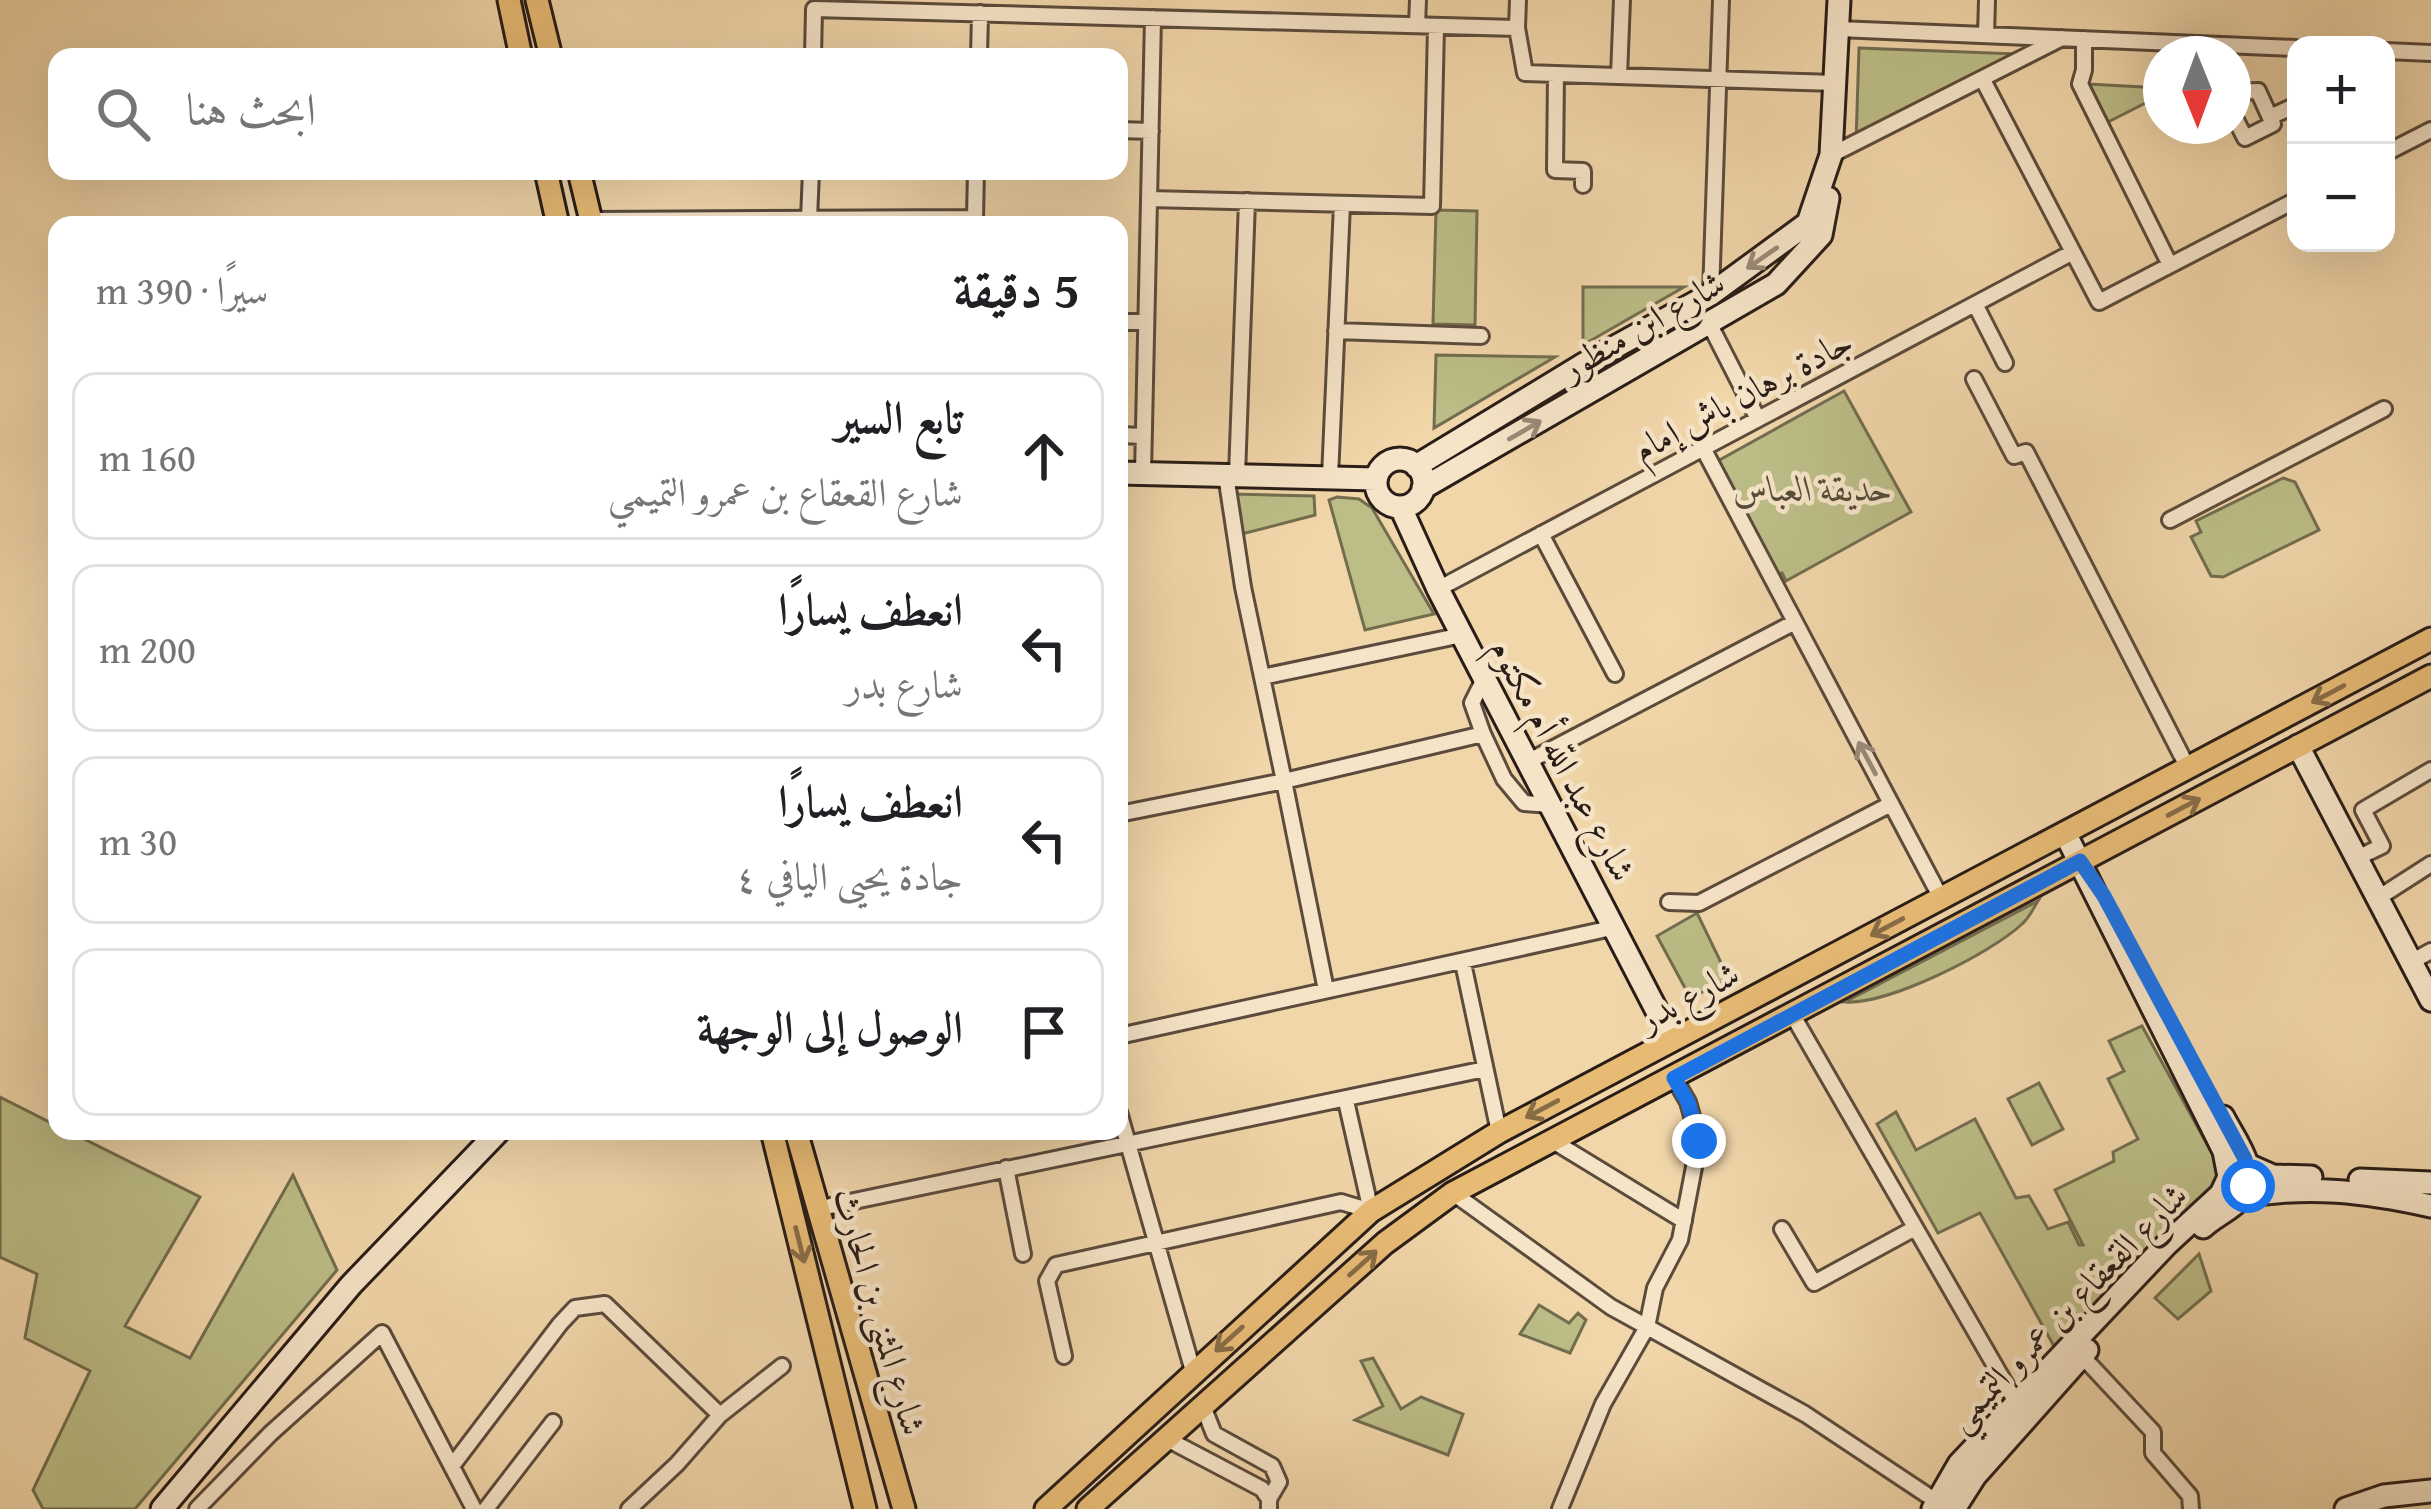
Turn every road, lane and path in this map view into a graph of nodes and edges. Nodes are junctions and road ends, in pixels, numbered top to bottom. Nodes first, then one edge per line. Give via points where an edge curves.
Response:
1 (509, 0) edge
2 (537, 0) edge
3 (1418, 0) edge
4 (1518, 0) edge
5 (1622, 0) edge
6 (1721, 0) edge
7 (1839, 0) edge
8 (1987, 0) edge
9 (839, 5) edge
10 (1044, 8) edge
11 (980, 14) junction
12 (1153, 18) junction
13 (1417, 26) junction
14 (1436, 26) junction
15 (1517, 28) junction
16 (1838, 29) junction
17 (1986, 34) junction
18 (2062, 38) junction
19 (2084, 39) junction
20 (2143, 44) edge
21 (2287, 47) edge
22 (519, 48) edge
23 (548, 48) edge
24 (813, 48) edge
25 (979, 48) edge
26 (2251, 48) edge
27 (2395, 51) edge
28 (2406, 52) junction
29 (2431, 53) edge
30 (2395, 58) edge
31 (1556, 74) junction
32 (1619, 76) junction
33 (1718, 79) junction
34 (1983, 80) junction
35 (1836, 83) junction
36 (2251, 92) edge
37 (2287, 109) edge
38 (2270, 117) junction
39 (1128, 130) edge
40 (2431, 130) edge
41 (1151, 131) junction
42 (2251, 135) edge
43 (2395, 148) edge
44 (1830, 161) junction
45 (548, 180) edge
46 (580, 180) edge
47 (811, 180) edge
48 (976, 180) edge
49 (1583, 185) dead end
50 (1149, 199) junction
51 (1247, 201) junction
52 (1342, 204) junction
53 (2287, 205) edge
54 (556, 216) edge
55 (589, 216) edge
56 (809, 216) edge
57 (975, 216) edge
58 (2073, 252) junction
59 (2170, 265) junction
60 (1711, 294) junction
61 (1975, 304) junction
62 (1128, 322) edge
63 (1146, 322) junction
64 (1709, 323) junction
65 (1336, 331) junction
66 (1481, 336) dead end
67 (2005, 363) dead end
68 (1974, 379) dead end
69 (2384, 409) dead end
70 (1758, 419) junction
71 (1128, 436) edge
72 (1144, 436) junction
73 (1703, 448) junction
74 (1128, 473) edge
75 (1143, 473) junction
76 (1232, 475) junction
77 (1420, 477) junction
78 (1330, 478) junction
79 (1376, 479) junction
80 (1401, 508) junction
81 (2170, 520) dead end
82 (1541, 534) junction
83 (1438, 589) junction
84 (1795, 622) junction
85 (1462, 635) junction
86 (2431, 639) edge
87 (1615, 674) dead end
88 (2431, 676) edge
89 (1262, 677) junction
90 (1484, 679) junction
91 (1483, 734) junction
92 (2298, 746) junction
93 (1527, 762) junction
94 (2188, 768) junction
95 (2431, 770) edge
96 (1285, 781) junction
97 (1891, 804) junction
98 (1550, 805) junction
99 (1128, 812) edge
100 (2065, 833) junction
101 (2357, 859) junction
102 (2431, 864) edge
103 (2085, 871) junction
104 (1941, 898) junction
105 (2378, 898) junction
106 (1669, 902) dead end
107 (1616, 927) junction
108 (2421, 957) edge
109 (1463, 963) junction
110 (1326, 990) junction
111 (2431, 1000) edge
112 (1792, 1014) junction
113 (1128, 1034) edge
114 (1672, 1040) junction
115 (1485, 1069) junction
116 (1674, 1078) junction
117 (1346, 1101) junction
118 (1498, 1132) junction
119 (490, 1140) edge
120 (774, 1140) edge
121 (798, 1140) edge
122 (1127, 1140) edge
123 (1553, 1141) junction
124 (1128, 1145) junction
125 (1006, 1168) junction
126 (2236, 1179) junction
127 (2431, 1183) edge
128 (1453, 1193) junction
129 (2431, 1206) edge
130 (816, 1209) junction
131 (1371, 1211) junction
132 (1684, 1221) junction
133 (1915, 1228) junction
134 (1782, 1229) dead end
135 (1158, 1243) junction
136 (1023, 1254) dead end
137 (1648, 1327) junction
138 (2082, 1355) junction
139 (1064, 1356) dead end
140 (782, 1366) dead end
141 (1193, 1371) junction
142 (2017, 1404) junction
143 (1203, 1406) junction
144 (720, 1415) junction
145 (553, 1422) dead end
146 (1167, 1438) junction
147 (452, 1466) junction
148 (2426, 1497) edge
149 (1269, 1504) edge
150 (1941, 1506) edge
151 (162, 1509) edge
152 (197, 1509) edge
153 (474, 1509) edge
154 (486, 1509) edge
155 (629, 1509) edge
156 (866, 1509) edge
157 (904, 1509) edge
158 (1046, 1509) edge
159 (1088, 1509) edge
160 (1560, 1509) edge
161 (2191, 1509) edge
162 (2346, 1509) edge

1 - 22 main road
2 - 23 main road
3 - 13 street
4 - 15 street
5 - 32 street
6 - 33 street
7 - 16 main road, شارع ابن منظور
8 - 17 street
9 - 11 street
9 - 24 street via 814,9
10 - 11 street
10 - 12 street
11 - 25 street
12 - 13 street
12 - 41 street
13 - 14 street
14 - 15 street
14 - 52 street via 1432,206
15 - 31 street via 1525,73
16 - 17 street
16 - 35 main road, شارع ابن منظور
17 - 18 street
18 - 19 street
18 - 34 street
19 - 20 street
19 - 59 street via 2080,83
21 - 26 street
27 - 28 street
28 - 29 street
28 - 30 street
31 - 32 street
31 - 49 street via 1555,170 1583,171
32 - 33 street
33 - 35 street
33 - 60 street
34 - 44 street
34 - 58 street
35 - 44 main road, شارع ابن منظور
36 - 38 street
37 - 38 street
38 - 42 street via 2273,124
39 - 41 street
40 - 43 street
41 - 50 street
44 -> 60 main road, شارع ابن منظور via 1808,223
44 - 64 main road, شارع ابن منظور via 1821,235 1776,284
45 - 54 main road
46 - 55 main road
47 - 56 street
48 - 57 street
50 - 51 street
50 - 63 street
51 - 52 street
51 - 76 street
52 - 65 street
53 - 59 street
58 - 59 street via 2099,302
58 - 61 street, جادة برهان باش إمام
60 - 77 main road, شارع ابن منظور via 1584,364
61 - 67 street
61 - 70 street, جادة برهان باش إمام
62 - 63 street
63 - 72 street
64 - 70 street
77 -> 64 main road, شارع ابن منظور
65 - 66 street
65 - 78 street
68 - 94 street via 2014,456 2026,452
69 - 81 street
70 - 73 street, جادة برهان باش إمام
71 - 72 street
72 - 75 street
73 - 82 street, جادة برهان باش إمام
73 - 84 street
74 - 75 main road
75 - 76 main road
76 - 78 main road
76 - 89 street
77 - 79 main road via 1396,460
77 - 80 main road via 1415,502
78 - 79 main road
79 - 80 main road via 1381,499
80 - 83 main road, شارع عبد اللّه أم مكتوم
82 - 83 street, جادة برهان باش إمام
82 - 87 street
83 - 85 main road, شارع عبد اللّه أم مكتوم
84 - 93 street
97 -> 84 street
85 - 89 street
85 - 90 main road, شارع عبد اللّه أم مكتوم
86 -> 94 main road, شارع بدر
88 - 92 main road, شارع بدر
89 - 96 street
90 - 91 street via 1472,703
90 - 93 main road, شارع عبد اللّه أم مكتوم
91 - 96 street
91 - 98 street via 1524,803
92 - 101 main road
103 -> 92 main road, شارع بدر
93 - 98 main road, شارع عبد اللّه أم مكتوم
94 - 100 main road, شارع بدر
95 - 101 street via 2363,810 2382,846
96 - 99 street
96 - 110 street
97 - 104 street
97 - 106 street via 1700,904
98 - 107 main road, شارع عبد اللّه أم مكتوم
100 - 103 main road, شارع القعقاع بن عمرو التميمي
100 - 104 main road, شارع بدر
101 - 105 main road
102 - 105 street
103 - 112 main road, شارع بدر
103 - 126 main road, شارع القعقاع بن عمرو التميمي
104 -> 114 main road, شارع بدر
105 - 108 main road
107 - 109 street
107 - 114 main road, شارع عبد اللّه أم مكتوم
108 - 111 main road
109 - 110 street
109 - 115 street
110 - 113 street
112 - 116 main road, شارع بدر
112 - 133 street
114 -> 118 main road, شارع بدر
115 - 117 street
115 - 118 street
116 - 123 main road, شارع بدر
116 - 132 street via 1699,1141
117 - 124 street
117 - 131 street
118 - 131 main road, شارع بدر
119 - 151 main road via 351,1285
120 -> 156 main road, شارع المثنى بن الحارث
121 - 130 main road, شارع المثنى بن الحارث
122 - 124 street
123 - 128 main road, شارع بدر
123 - 132 street
124 - 125 street
124 - 135 street
125 - 130 street
125 - 136 street
126 - 127 main road
126 - 129 main road
126 - 138 main road, شارع القعقاع بن عمرو التميمي via 2206,1223
126 - 142 main road, شارع القعقاع بن عمرو التميمي
128 - 137 street
143 -> 128 main road, شارع بدر
130 - 157 main road, شارع المثنى بن الحارث
131 - 135 street via 1341,1202
131 -> 141 main road, شارع بدر
132 - 137 street
133 - 134 street via 1814,1282
133 - 142 street
135 - 139 street via 1048,1272
135 - 141 street
137 - 150 street via 1805,1414
137 - 160 street via 1603,1404
138 - 150 main road, شارع القعقاع بن عمرو التميمي
138 - 161 street via 2152,1432 2155,1456 2190,1496
140 - 144 street
141 - 158 main road, شارع بدر
142 - 150 main road, شارع القعقاع بن عمرو التميمي via 1959,1464
143 - 146 main road, شارع بدر
143 - 149 street via 1214,1434 1273,1466 1279,1482
144 - 147 street via 605,1304 575,1308
144 - 155 street
145 - 154 street
146 - 149 street via 1262,1489
146 - 159 main road, شارع بدر
147 - 152 street via 382,1333
147 - 153 street
148 - 162 main road via 2384,1496

